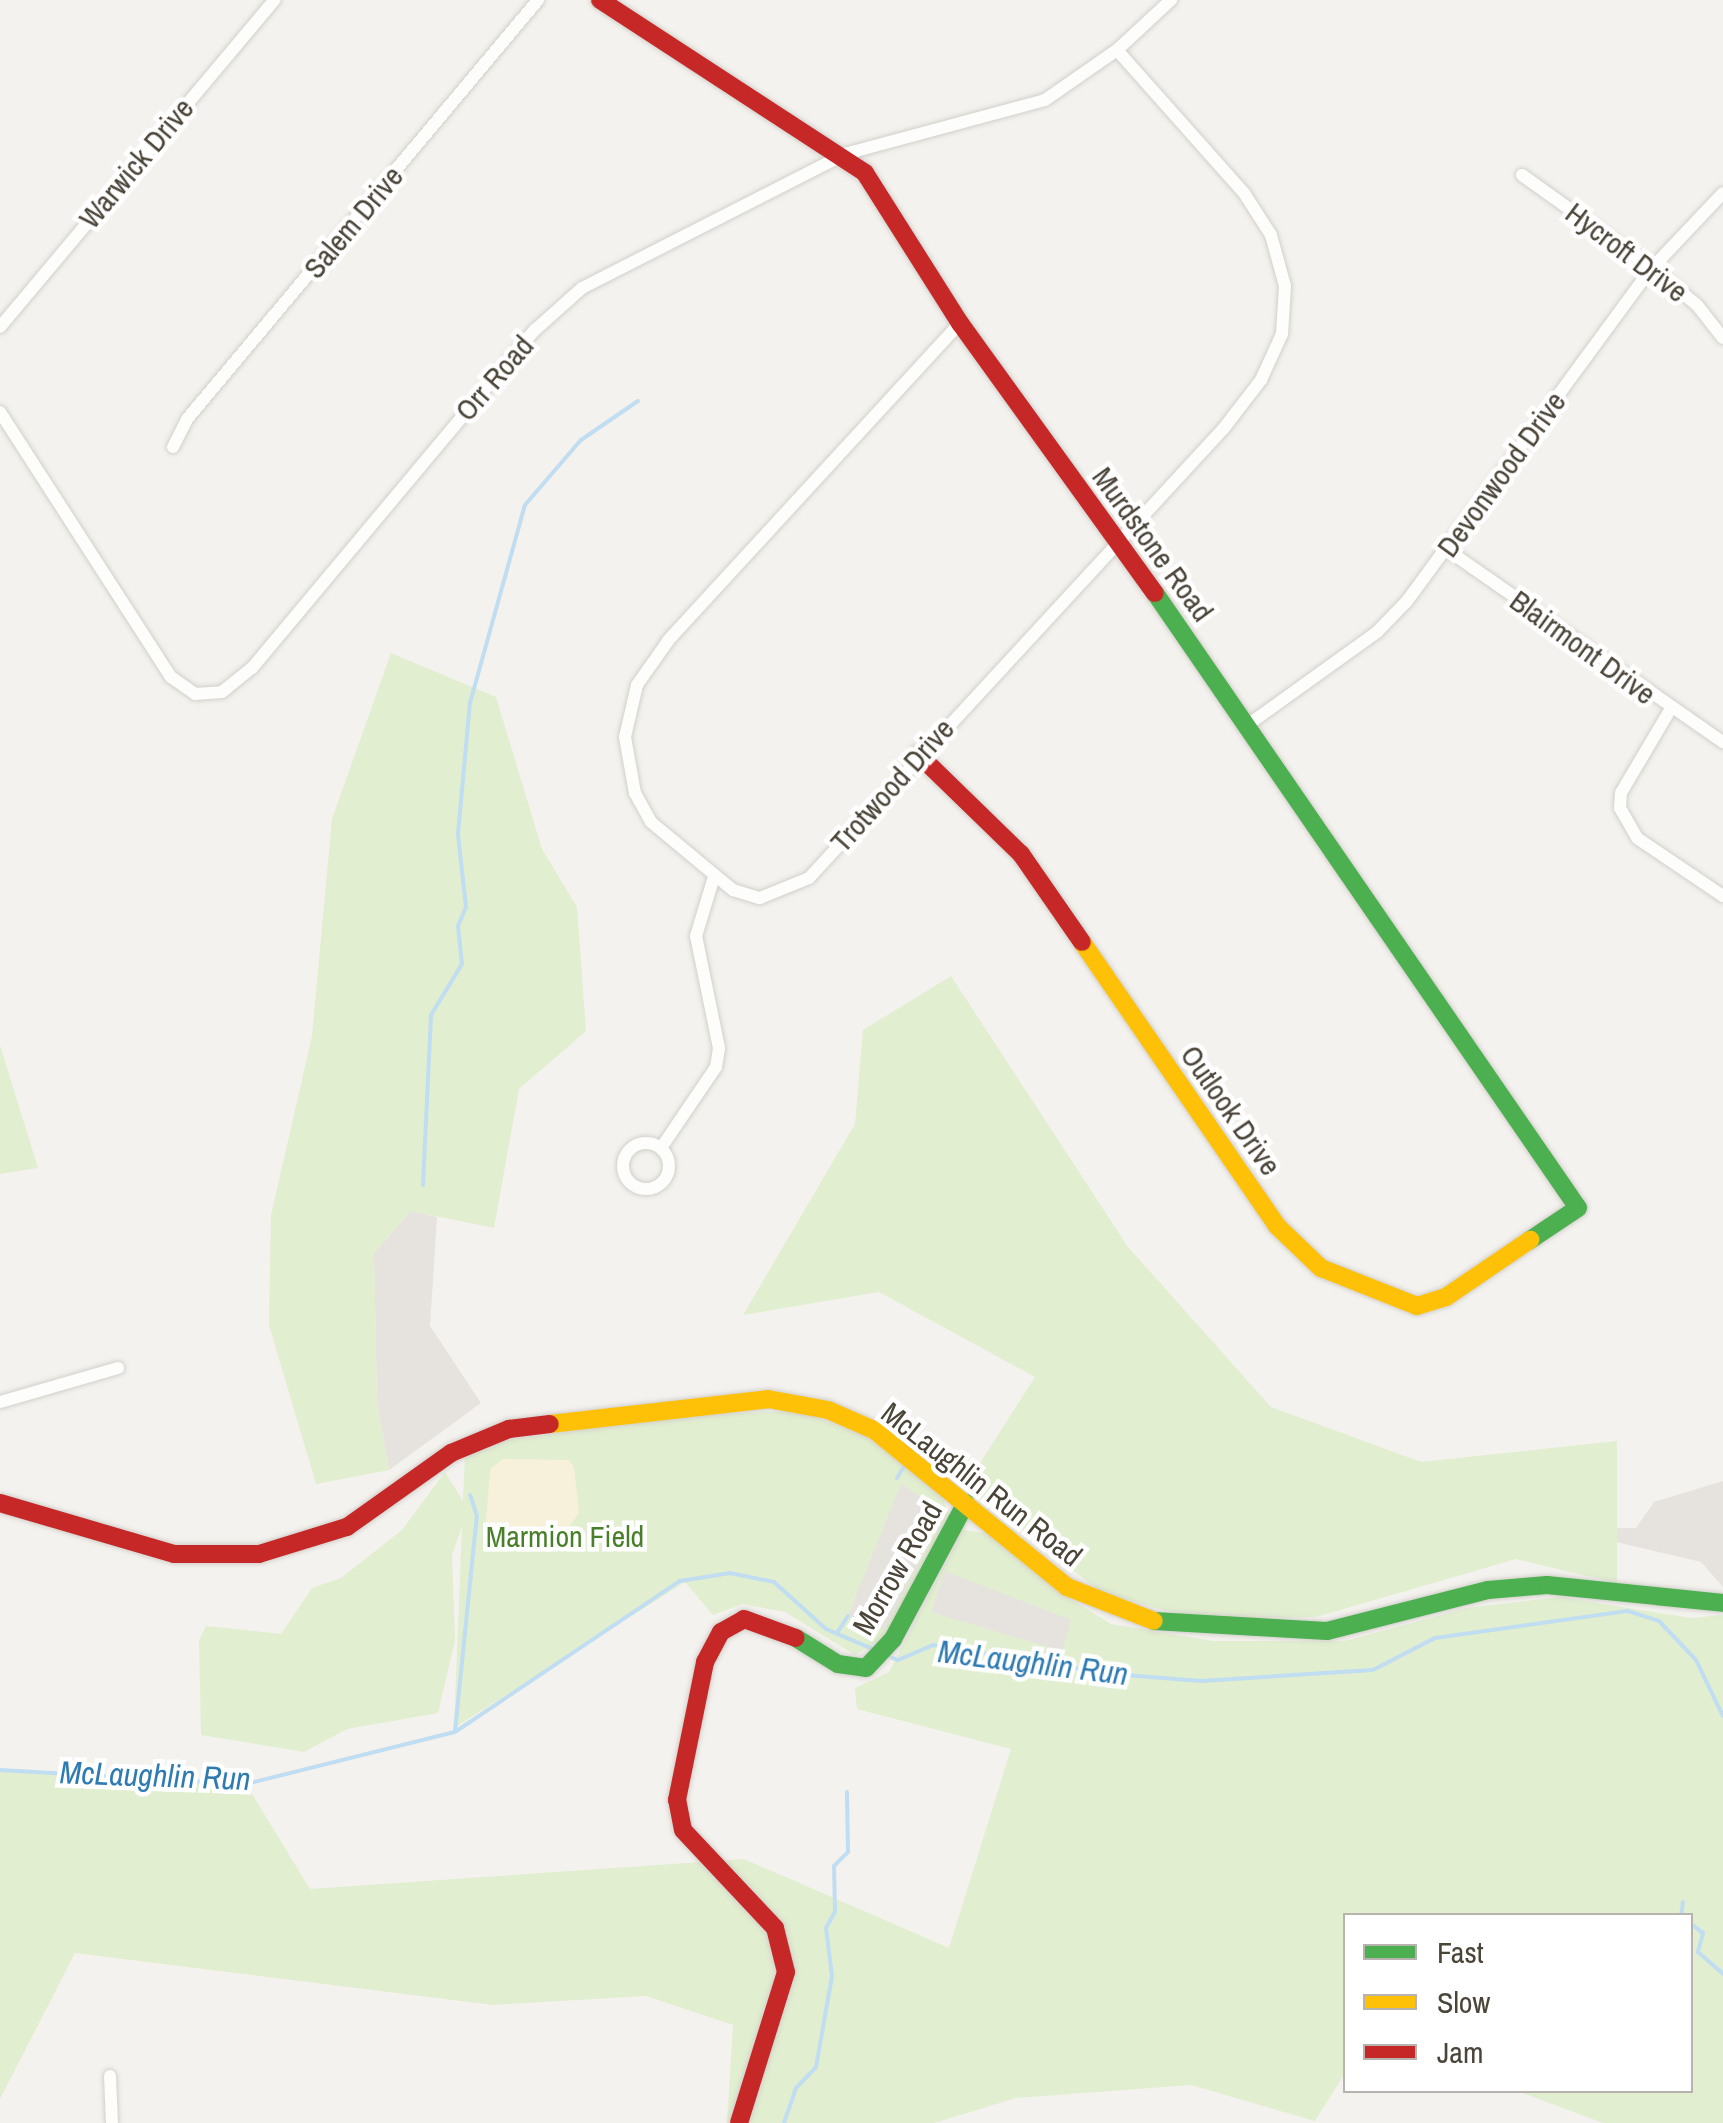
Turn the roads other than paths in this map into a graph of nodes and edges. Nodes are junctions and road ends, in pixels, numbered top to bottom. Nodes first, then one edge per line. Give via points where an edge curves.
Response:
1 (274, 0) edge
2 (538, 0) edge
3 (600, 0) edge
4 (1171, 0) edge
5 (1116, 50) junction
6 (845, 154) junction
7 (1522, 175) dead end
8 (1723, 193) edge
9 (1652, 268) junction
10 (960, 323) junction
11 (0, 327) edge
12 (1723, 338) edge
13 (0, 412) edge
14 (173, 447) dead end
15 (1117, 538) junction
16 (1446, 549) junction
17 (1670, 710) junction
18 (1249, 724) junction
19 (1723, 742) edge
20 (918, 754) junction
21 (714, 880) junction
22 (1723, 896) edge
23 (661, 1148) dead end
24 (1578, 1208) joint
25 (118, 1368) dead end
26 (0, 1402) edge
27 (0, 1503) edge
28 (966, 1503) junction
29 (1723, 1602) edge
30 (110, 2076) dead end
31 (112, 2123) edge
32 (740, 2123) edge

1 - 11 street, Warwick Drive
2 - 14 street, Salem Drive via 184,424
3 - 6 street, Murdstone Road
4 - 5 street, Orr Road
5 - 6 street, Orr Road via 1045,100
5 - 15 street, Trotwood Drive via 1244,194 1270,235 1285,286 1282,334 1261,380
6 - 10 street, Murdstone Road via 865,173
6 - 13 street, Orr Road via 582,288 535,330 252,668 222,692 195,694 171,677
7 - 9 street, Hycroft Drive
8 - 9 street, Devonwood Drive
9 - 12 street, Hycroft Drive
9 - 16 street, Devonwood Drive
10 - 15 street, Murdstone Road
10 - 21 street, Trotwood Drive via 668,641 637,685 625,737 635,793 651,822
15 - 18 street, Murdstone Road
15 - 20 street, Trotwood Drive
16 - 17 street, Blairmont Drive
16 - 18 street, Devonwood Drive via 1377,632
17 - 19 street, Blairmont Drive
17 - 22 street via 1621,792 1620,808 1637,838
18 - 24 street, Murdstone Road
20 - 21 street, Trotwood Drive via 809,878 760,898
20 - 24 street, Outlook Drive via 1021,854 1278,1226 1321,1268 1416,1306 1446,1297
21 - 23 street via 696,936 716,1067
25 - 26 street
27 - 28 street, McLaughlin Run Road via 160,1551 259,1554 347,1528 435,1462 499,1432 749,1399 850,1418 896,1445
28 - 29 street, McLaughlin Run Road via 1067,1587 1168,1626 1327,1631 1488,1590 1547,1585
28 - 32 street, Morrow Road via 888,1646 872,1663 852,1669 776,1626 744,1619 721,1632 700,1680 678,1800 683,1830 762,1908 784,1951 786,1972
30 - 31 street

